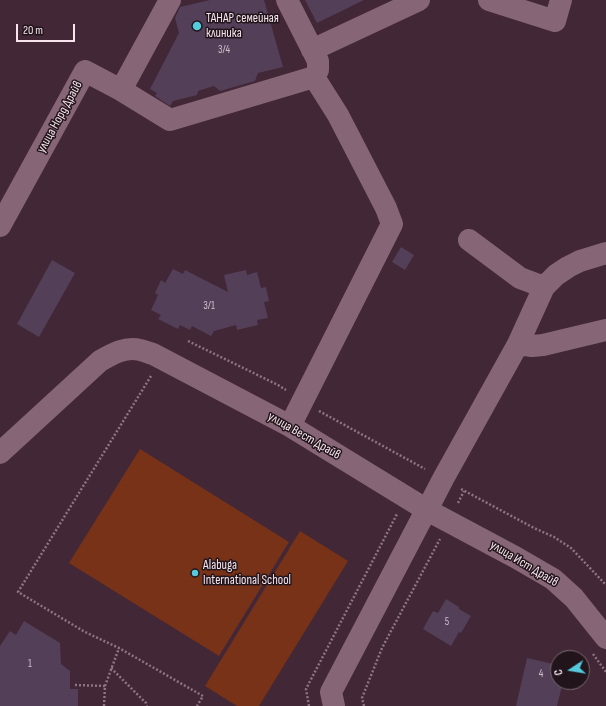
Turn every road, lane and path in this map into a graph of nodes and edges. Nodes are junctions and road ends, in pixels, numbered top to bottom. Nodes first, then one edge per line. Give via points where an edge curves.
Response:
1 (170, 0) edge
2 (287, 0) edge
3 (419, 0) edge
4 (489, 0) edge
5 (561, 0) edge
6 (312, 50) junction
7 (314, 77) junction
8 (121, 90) junction
9 (0, 226) edge
10 (469, 240) dead end
11 (606, 253) edge
12 (544, 287) junction
13 (606, 330) edge
14 (188, 341) dead end
15 (518, 344) junction
16 (151, 376) dead end
17 (303, 402) junction
18 (290, 426) junction
19 (0, 453) edge
20 (442, 479) junction
21 (400, 508) dead end
22 (427, 510) junction
23 (442, 535) dead end
24 (606, 585) edge
25 (606, 638) edge
26 (119, 648) junction
27 (111, 668) junction
28 (75, 685) dead end
29 (105, 686) junction
30 (329, 701) edge
31 (104, 706) edge
32 (147, 706) edge
33 (197, 706) edge
34 (309, 706) edge
35 (364, 706) edge

1 - 8 street
2 - 6 street
3 - 6 street
4 - 5 street via 555,21
6 - 7 street via 318,61 318,70
7 - 8 street via 170,120
7 - 17 street via 345,129 392,224
8 - 9 street, улица Норд Драйв via 85,71
10 - 12 street via 520,278
11 - 12 street via 568,267
12 - 15 street
13 - 15 street via 543,345
14 - 17 path via 278,385
15 - 20 street
16 - 26 path via 18,592 86,632
17 - 18 street
17 - 20 path
18 - 19 street, улица Вест Драйв via 153,354 139,349 126,349 100,361
18 - 22 street, улица Вест Драйв
20 - 22 street
20 - 24 path via 554,537 571,548
21 - 34 path via 306,689
22 - 25 street, улица Ист Драйв via 553,579 574,598
22 - 30 street
23 - 35 path via 382,648 362,698
26 - 27 path
26 - 33 path via 202,696
27 - 29 path
27 - 32 path
28 - 29 path
29 - 31 path

